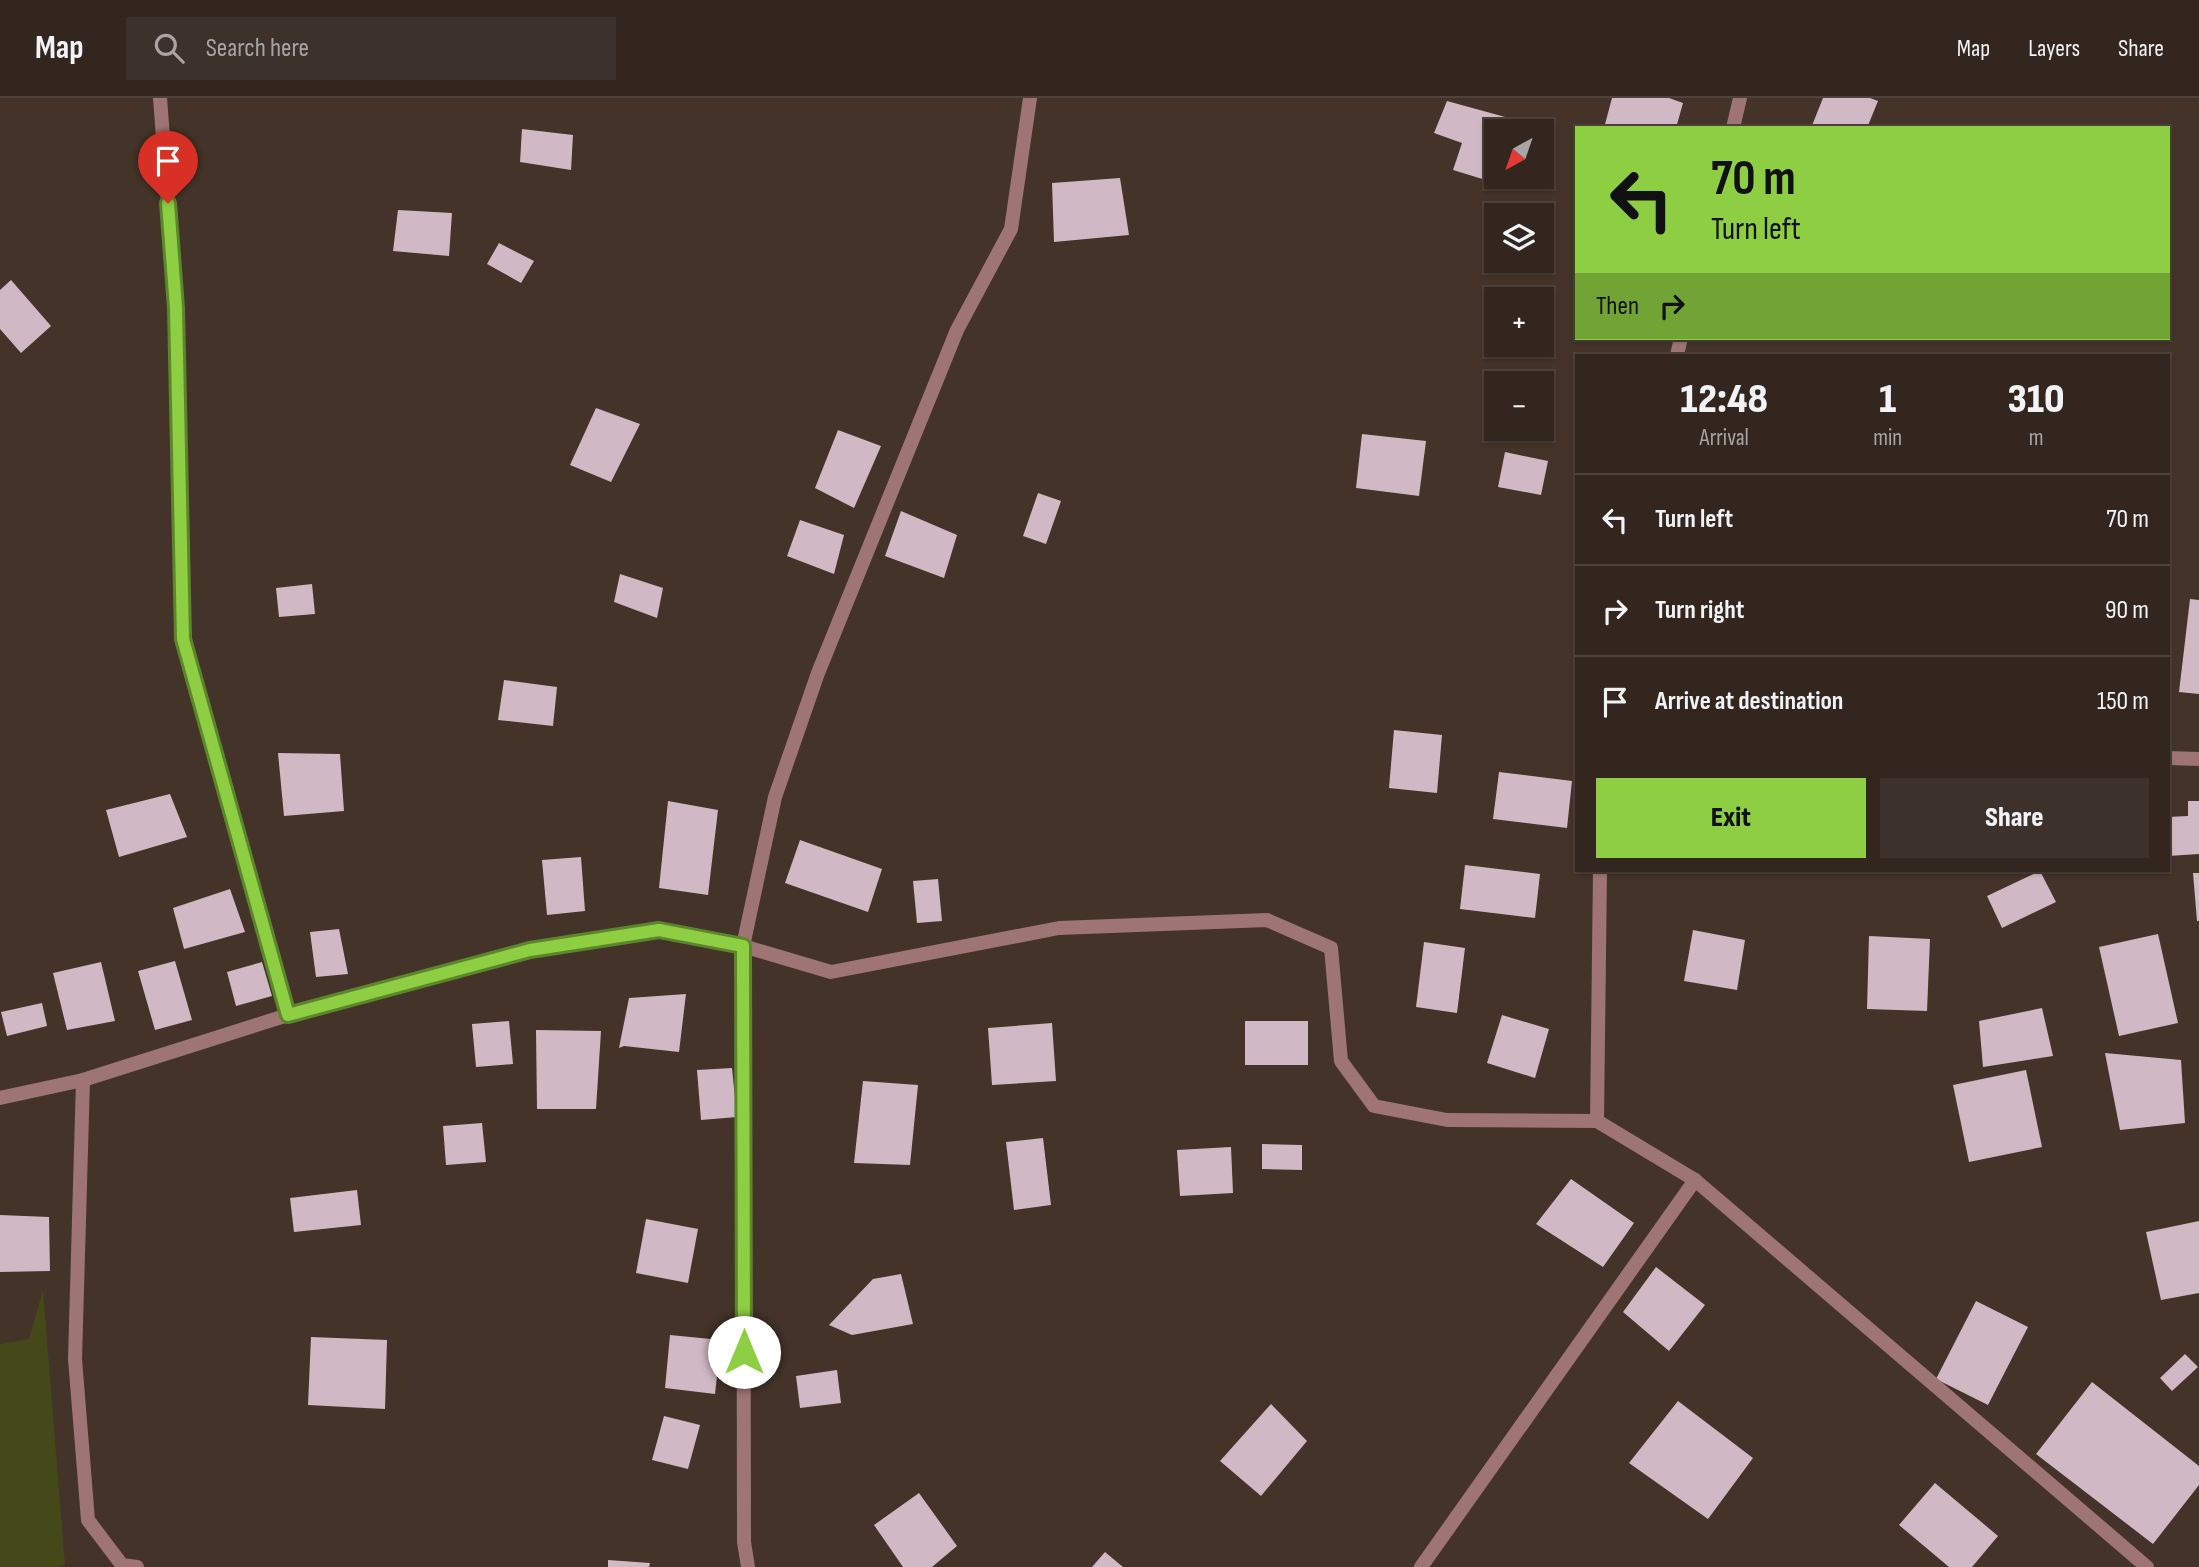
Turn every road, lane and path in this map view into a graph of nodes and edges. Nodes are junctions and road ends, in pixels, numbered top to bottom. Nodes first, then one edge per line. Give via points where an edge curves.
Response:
1 (160, 98) edge
2 (1030, 98) edge
3 (1740, 98) edge
4 (1733, 126) edge
5 (2170, 758) edge
6 (2199, 759) edge
7 (1600, 872) edge
8 (743, 946) junction
9 (288, 1015) junction
10 (83, 1080) junction
11 (0, 1098) edge
12 (1597, 1121) junction
13 (1695, 1180) junction
14 (2139, 1565) edge
15 (137, 1567) edge
16 (748, 1567) edge
17 (1421, 1567) edge

1 - 9 street via 176,308 183,639
2 - 8 street via 1011,229 957,330 818,673 775,797
3 - 4 street
5 - 6 street
7 - 12 street
8 - 9 street via 659,930 530,950
8 - 12 street via 831,972 1059,928 1267,920 1331,948 1341,1061 1374,1106 1447,1120
8 - 16 street via 744,1542
9 - 10 street
10 - 11 street
10 - 15 street via 75,1359 88,1520 122,1565
12 - 13 street
13 - 14 street
13 - 17 street

